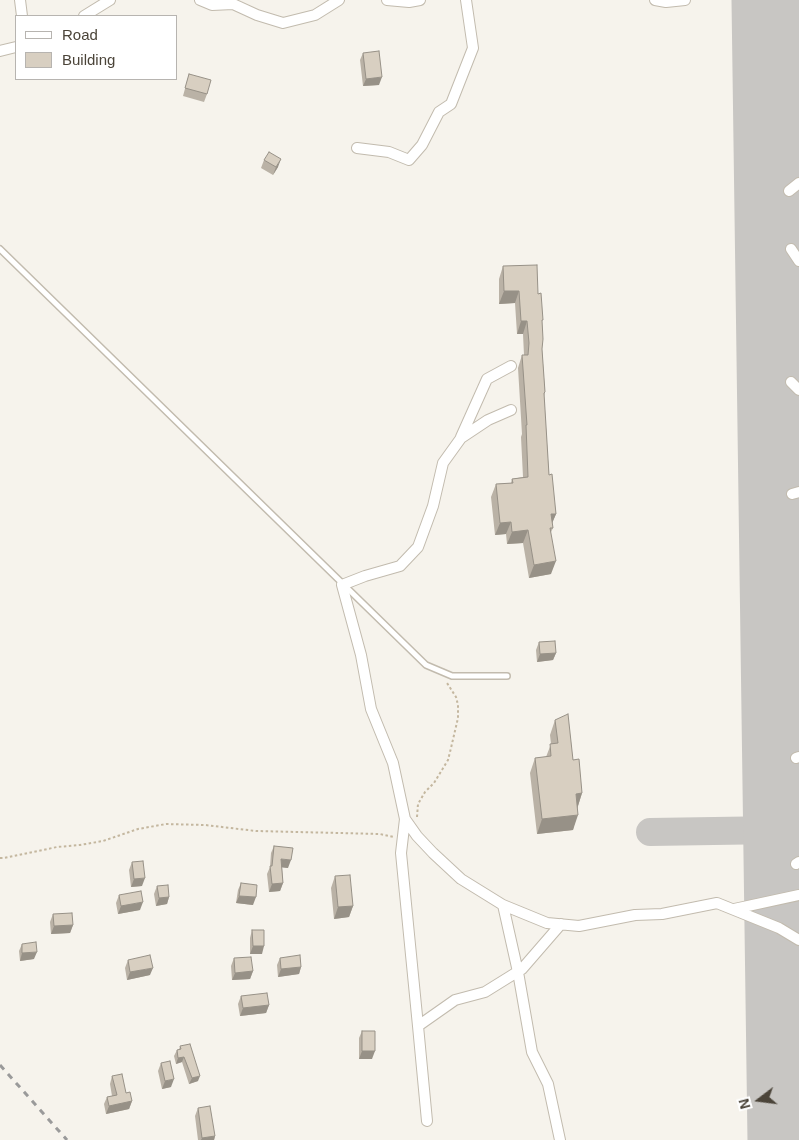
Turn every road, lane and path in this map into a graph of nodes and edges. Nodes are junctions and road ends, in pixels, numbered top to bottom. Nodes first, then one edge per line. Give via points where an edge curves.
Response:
1 (20, 0) edge
2 (110, 0) edge
3 (200, 0) edge
4 (339, 0) edge
5 (387, 0) edge
6 (420, 0) edge
7 (466, 0) edge
8 (655, 0) edge
9 (686, 0) edge
10 (22, 15) edge
11 (86, 15) edge
12 (15, 45) edge
13 (0, 51) edge
14 (357, 148) dead end
15 (799, 183) edge
16 (789, 191) dead end
17 (0, 249) edge
18 (799, 250) edge
19 (799, 261) edge
20 (511, 366) dead end
21 (791, 382) dead end
22 (799, 390) edge
23 (511, 410) dead end
24 (460, 438) junction
25 (342, 585) junction
26 (436, 670) junction
27 (507, 676) dead end
28 (405, 819) junction
29 (417, 836) junction
30 (402, 840) junction
31 (0, 858) edge
32 (799, 895) edge
33 (503, 905) junction
34 (733, 909) junction
35 (561, 924) junction
36 (799, 940) edge
37 (518, 972) junction
38 (418, 1026) junction
39 (427, 1121) dead end
40 (560, 1140) edge

1 - 10 street
2 - 11 street
3 - 4 street via 212,5 233,4 283,23 315,15
5 - 6 street
7 - 14 street via 473,48 451,104 439,112 422,144 409,160 389,152
8 - 9 street
12 - 13 street
15 - 16 street
17 - 25 lane
18 - 19 street via 791,249
20 - 24 street via 487,379
21 - 22 street
23 - 24 street
24 - 25 street via 444,463 418,547 400,566
25 - 26 lane via 426,665
25 - 28 street via 361,655 371,709 393,763
26 - 27 lane via 452,676
26 - 29 path via 456,697 458,718 448,760 418,804
28 - 29 street
28 - 30 street
29 - 33 street via 461,879
30 - 31 path via 380,834 256,831 166,824 103,841
30 - 38 street
32 - 34 street
33 - 35 street via 547,923
33 - 37 street
34 - 35 street via 718,903 579,926
34 - 36 street
35 - 37 street
37 - 38 street via 485,992 455,1000
37 - 40 street via 532,1052 548,1084
38 - 39 street

